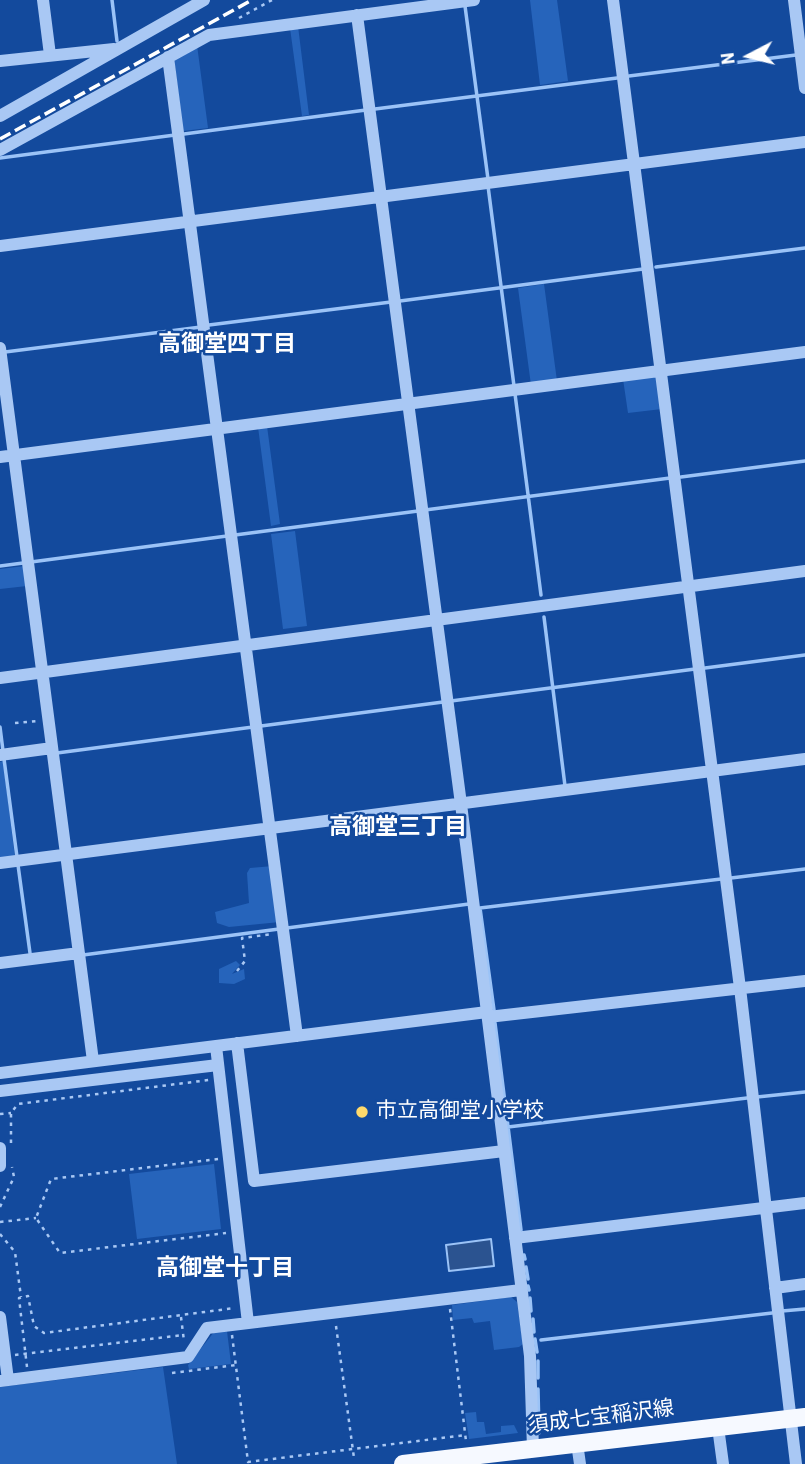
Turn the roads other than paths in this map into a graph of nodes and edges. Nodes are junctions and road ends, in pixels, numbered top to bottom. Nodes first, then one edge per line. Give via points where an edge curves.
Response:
1 (43, 0) edge
2 (204, 0) edge
3 (474, 0) edge
4 (613, 0) edge
5 (794, 0) edge
6 (184, 5) edge
7 (357, 15) junction
8 (122, 48) junction
9 (50, 55) junction
10 (169, 57) junction
11 (0, 61) edge
12 (805, 88) edge
13 (0, 116) edge
14 (805, 142) edge
15 (0, 150) edge
16 (634, 163) junction
17 (381, 196) junction
18 (191, 221) junction
19 (0, 246) edge
20 (0, 348) edge
21 (805, 352) edge
22 (661, 371) junction
23 (408, 404) junction
24 (219, 428) junction
25 (14, 455) junction
26 (0, 457) edge
27 (805, 571) edge
28 (689, 587) junction
29 (437, 620) junction
30 (246, 645) junction
31 (42, 671) junction
32 (0, 678) edge
33 (52, 748) junction
34 (0, 755) edge
35 (805, 759) edge
36 (712, 771) junction
37 (461, 804) junction
38 (270, 828) junction
39 (66, 854) junction
40 (0, 863) edge
41 (79, 953) junction
42 (0, 963) edge
43 (805, 981) edge
44 (740, 988) junction
45 (487, 1015) junction
46 (297, 1036) junction
47 (237, 1043) junction
48 (216, 1046) junction
49 (93, 1061) junction
50 (219, 1072) junction
51 (0, 1073) edge
52 (0, 1091) edge
53 (5, 1148) edge
54 (504, 1151) junction
55 (0, 1166) edge
56 (805, 1203) edge
57 (766, 1208) junction
58 (514, 1238) junction
59 (805, 1284) edge
60 (775, 1287) junction
61 (521, 1290) junction
62 (0, 1317) edge
63 (248, 1323) junction
64 (4, 1380) edge
65 (798, 1417) edge
66 (718, 1427) junction
67 (577, 1443) junction
68 (533, 1449) junction
69 (435, 1462) edge
70 (403, 1464) edge
71 (580, 1464) edge
72 (723, 1464) edge
73 (796, 1464) edge

1 - 9 street
2 - 6 street
3 - 7 street
4 - 16 street
5 - 12 street
6 - 8 street
7 - 10 street via 209,35
7 - 17 street
8 - 9 street
8 - 13 street
9 - 11 street
10 - 15 street
10 - 18 street
14 - 16 street
16 - 17 street
16 - 22 street
17 - 18 street
17 - 23 street
18 - 19 street
18 - 24 street
20 - 25 street
21 - 22 street
22 - 23 street
22 - 28 street
23 - 24 street
23 - 29 street
24 - 25 street
24 - 30 street
25 - 26 street
25 - 31 street
27 - 28 street
28 - 29 street
28 - 36 street
29 - 30 street
29 - 37 street
30 - 31 street
30 - 38 street
31 - 32 street
31 - 33 street
33 - 34 street
33 - 39 street
35 - 36 street
36 - 37 street
36 - 44 street
37 - 38 street
37 - 45 street
38 - 39 street
38 - 46 street
39 - 40 street
39 - 41 street
41 - 42 street
41 - 49 street
43 - 44 street
44 - 45 street
44 - 57 street
45 - 46 street
45 - 54 street
46 - 47 street
47 - 48 street
47 - 54 street via 254,1181
48 - 49 street
48 - 50 street
49 - 51 street
50 - 52 street
50 - 63 street
53 - 55 street
54 - 58 street
56 - 57 street
57 - 58 street
57 - 60 street
58 - 61 street
59 - 60 street
60 - 65 street
61 - 63 street
61 - 68 street via 530,1359
62 - 64 street
63 - 64 street via 207,1328 188,1357
65 - 66 main road, 須成七宝稲沢線
65 - 73 street
66 - 67 main road, 須成七宝稲沢線
66 - 72 street
67 - 68 main road, 須成七宝稲沢線
67 - 71 street
68 - 69 main road, 須成七宝稲沢線
69 - 70 main road, 須成七宝稲沢線

